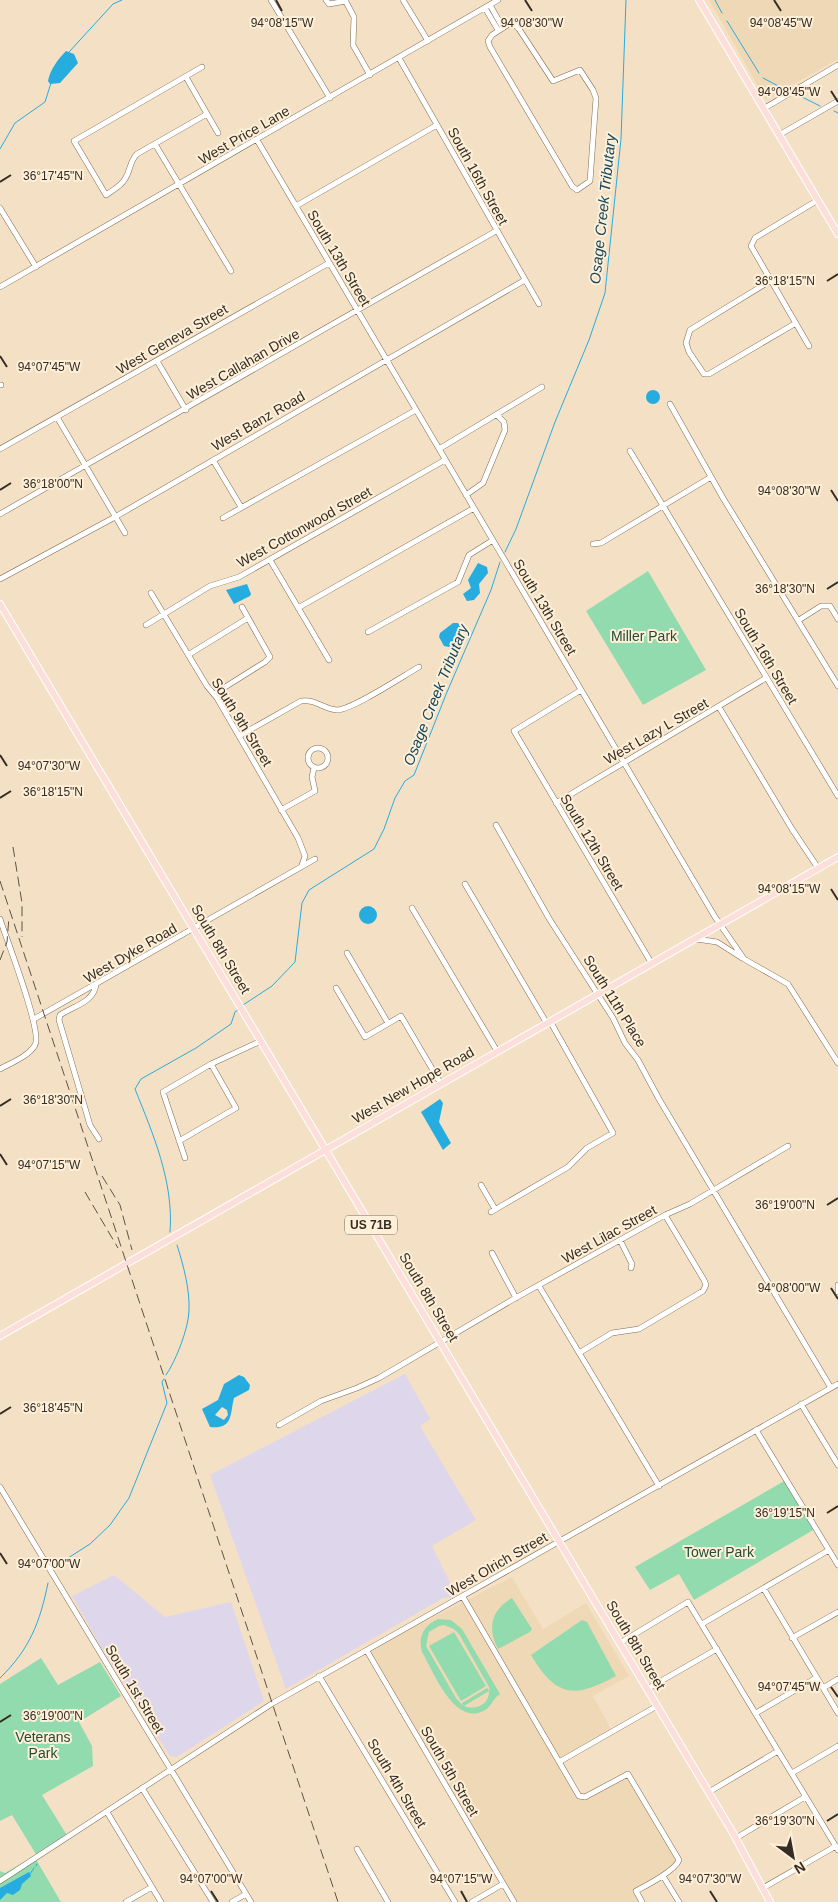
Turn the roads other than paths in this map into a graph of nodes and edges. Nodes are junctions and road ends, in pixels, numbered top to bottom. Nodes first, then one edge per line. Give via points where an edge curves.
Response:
1 (271, 0) edge
2 (326, 0) edge
3 (346, 0) edge
4 (402, 0) edge
5 (498, 0) edge
6 (699, 0) edge
7 (487, 6) junction
8 (501, 29) junction
9 (428, 41) junction
10 (399, 58) junction
11 (838, 65) edge
12 (202, 67) dead end
13 (370, 75) junction
14 (186, 77) junction
15 (330, 98) junction
16 (838, 101) edge
17 (763, 109) junction
18 (207, 114) junction
19 (437, 125) junction
20 (218, 133) dead end
21 (779, 135) junction
22 (257, 140) junction
23 (155, 144) junction
24 (179, 185) junction
25 (818, 200) junction
26 (296, 206) junction
27 (0, 208) edge
28 (496, 231) junction
29 (838, 234) edge
30 (329, 263) junction
31 (36, 267) junction
32 (231, 271) dead end
33 (525, 280) junction
34 (770, 281) junction
35 (0, 287) edge
36 (538, 304) dead end
37 (358, 312) junction
38 (796, 323) junction
39 (809, 346) dead end
40 (157, 361) junction
41 (387, 361) junction
42 (542, 387) dead end
43 (670, 404) dead end
44 (186, 410) junction
45 (416, 410) junction
46 (497, 415) junction
47 (57, 417) junction
48 (0, 449) edge
49 (439, 449) junction
50 (630, 451) dead end
51 (213, 460) junction
52 (445, 460) junction
53 (85, 467) junction
54 (711, 477) junction
55 (466, 495) junction
56 (661, 505) junction
57 (241, 507) junction
58 (474, 508) junction
59 (0, 514) edge
60 (115, 516) junction
61 (224, 518) dead end
62 (125, 533) dead end
63 (493, 540) junction
64 (594, 544) dead end
65 (270, 560) junction
66 (0, 579) edge
67 (151, 593) dead end
68 (0, 604) edge
69 (242, 607) dead end
70 (298, 608) junction
71 (164, 614) junction
72 (248, 618) junction
73 (838, 618) edge
74 (799, 620) junction
75 (146, 625) dead end
76 (368, 632) dead end
77 (188, 654) junction
78 (329, 660) dead end
79 (418, 666) dead end
80 (766, 678) junction
81 (838, 686) edge
82 (581, 690) junction
83 (214, 694) junction
84 (719, 707) junction
85 (239, 736) junction
86 (624, 763) junction
87 (314, 768) junction
88 (838, 796) edge
89 (556, 803) junction
90 (281, 810) junction
91 (496, 825) dead end
92 (838, 856) edge
93 (315, 859) dead end
94 (302, 866) junction
95 (818, 868) junction
96 (465, 884) dead end
97 (412, 908) dead end
98 (0, 919) edge
99 (721, 924) junction
100 (194, 929) junction
101 (695, 939) junction
102 (347, 953) dead end
103 (744, 959) junction
104 (652, 964) junction
105 (96, 985) junction
106 (336, 988) dead end
107 (598, 994) junction
108 (34, 1019) junction
109 (548, 1022) junction
110 (388, 1023) junction
111 (261, 1040) junction
112 (497, 1051) junction
113 (838, 1063) edge
114 (211, 1064) junction
115 (0, 1069) edge
116 (441, 1084) junction
117 (99, 1139) dead end
118 (180, 1141) junction
119 (788, 1146) dead end
120 (325, 1149) junction
121 (185, 1158) dead end
122 (481, 1185) dead end
123 (714, 1189) junction
124 (665, 1215) junction
125 (620, 1240) junction
126 (492, 1253) dead end
127 (631, 1268) dead end
128 (539, 1286) junction
129 (516, 1298) junction
130 (0, 1336) edge
131 (441, 1342) junction
132 (579, 1352) junction
133 (838, 1384) edge
134 (831, 1388) junction
135 (801, 1404) junction
136 (279, 1425) dead end
137 (756, 1430) junction
138 (838, 1465) edge
139 (659, 1486) junction
140 (0, 1487) edge
141 (560, 1542) junction
142 (829, 1550) junction
143 (838, 1565) edge
144 (764, 1589) junction
145 (463, 1596) junction
146 (838, 1612) edge
147 (702, 1624) junction
148 (792, 1638) junction
149 (620, 1643) junction
150 (717, 1649) junction
151 (367, 1651) junction
152 (319, 1676) junction
153 (816, 1678) junction
154 (838, 1679) edge
155 (823, 1688) junction
156 (647, 1689) junction
157 (657, 1706) junction
158 (756, 1712) junction
159 (838, 1713) edge
160 (838, 1746) edge
161 (778, 1751) junction
162 (559, 1762) junction
163 (171, 1770) junction
164 (792, 1773) junction
165 (142, 1788) junction
166 (709, 1792) junction
167 (805, 1796) junction
168 (107, 1812) junction
169 (736, 1838) junction
170 (837, 1848) edge
171 (357, 1849) dead end
172 (663, 1876) junction
173 (0, 1880) edge
174 (503, 1884) junction
175 (152, 1887) junction
176 (763, 1888) junction
177 (246, 1894) junction
178 (126, 1902) edge
179 (161, 1902) edge
180 (213, 1902) edge
181 (232, 1902) edge
182 (251, 1902) edge
183 (388, 1902) edge
184 (455, 1902) edge
185 (472, 1902) edge
186 (514, 1902) edge
187 (642, 1902) edge
188 (678, 1902) edge
189 (770, 1902) edge

1 - 15 street
2 - 3 street via 329,4
3 - 13 street via 354,17 352,42
4 - 9 street
5 - 7 street, West Price Lane
6 - 17 main road
7 - 8 street
7 - 9 street, West Price Lane
8 - 8 street via 488,41 490,47 577,190 590,181 596,102 593,90 580,70 553,81 519,29 514,24
9 - 10 street, West Price Lane
10 - 13 street, West Price Lane
10 - 19 street, South 16th Street
11 - 17 street
12 - 14 street
13 - 15 street, West Price Lane
14 - 18 street
14 - 23 street via 74,141 106,195 121,185 132,159
15 - 22 street, West Price Lane
16 - 21 street
17 - 21 main road
18 - 20 street
18 - 23 street
19 - 26 street
19 - 28 street, South 16th Street
21 - 25 main road
22 - 24 street, West Price Lane
22 - 26 street, South 13th Street
23 - 24 street
24 - 31 street, West Price Lane
24 - 32 street
25 - 29 main road
25 - 34 street via 752,242 752,249
26 - 30 street, South 13th Street
27 - 31 street
28 - 33 street, South 16th Street
28 - 37 street, West Callahan Drive
30 - 37 street, South 13th Street
30 - 40 street, West Geneva Street
31 - 35 street, West Price Lane
33 - 36 street, South 16th Street
33 - 41 street, West Banz Road
34 - 38 street
34 - 38 street via 693,327 687,339 688,349 704,374 709,374
37 - 41 street, South 13th Street
37 - 44 street, West Callahan Drive
38 - 39 street
40 - 44 street
40 - 47 street, West Geneva Street
41 - 45 street, South 13th Street
41 - 51 street, West Banz Road
42 - 46 street
43 - 54 street
44 - 53 street, West Callahan Drive
45 - 49 street, South 13th Street
45 - 57 street
46 - 49 street
46 - 55 street via 504,422 505,430 483,483
47 - 48 street, West Geneva Street
47 - 53 street
49 - 52 street, South 13th Street
50 - 56 street, South 16th Street
51 - 57 street
51 - 60 street, West Banz Road
52 - 55 street, South 13th Street
52 - 65 street, West Cottonwood Street
53 - 59 street, West Callahan Drive
53 - 60 street
54 - 56 street
54 - 74 street
55 - 58 street, South 13th Street
56 - 64 street
56 - 80 street, South 16th Street
57 - 61 street
58 - 63 street, South 13th Street
58 - 70 street
60 - 62 street
60 - 66 street, West Banz Road
63 - 76 street via 469,554 458,582
63 - 82 street, South 13th Street
65 - 70 street
65 - 71 street, West Cottonwood Street via 233,580 210,586
67 - 71 street, South 9th Street
68 - 100 main road, South 8th Street / US 71B
69 - 72 street
70 - 78 street
71 - 75 street, West Cottonwood Street
71 - 77 street, South 9th Street
72 - 77 street
72 - 83 street via 270,657
73 - 74 street via 830,606 821,606
74 - 81 street
77 - 83 street, South 9th Street
79 - 85 street via 346,709 330,709 310,699 301,701
80 - 84 street, West Lazy L Street
80 - 88 street, South 16th Street
82 - 86 street, South 13th Street
82 - 89 street, South 12th Street via 514,731
83 - 85 street, South 9th Street
84 - 86 street, West Lazy L Street
84 - 95 street
85 - 90 street, South 9th Street
86 - 89 street, West Lazy L Street
86 - 99 street, South 13th Street
87 - 87 street via 324,767 328,760 321,748 308,755 308,762
87 - 90 street via 314,791
89 - 104 street, South 12th Street
90 - 94 street, South 9th Street via 298,838 304,856
91 - 107 street, South 11th Place via 550,920
92 - 95 main road, West New Hope Road
93 - 94 street, West Dyke Road
94 - 100 street, West Dyke Road
95 - 99 main road, West New Hope Road
96 - 109 street
97 - 112 street
98 - 108 street
99 - 101 main road, West New Hope Road
99 - 103 street, South 13th Street
100 - 105 street, West Dyke Road
100 - 111 main road, South 8th Street / US 71B
101 - 103 street via 718,942
101 - 104 main road, West New Hope Road
102 - 110 street
103 - 113 street, South 13th Street via 788,984
104 - 107 main road, West New Hope Road
105 - 108 street, West Dyke Road
105 - 117 street via 90,998 60,1015 59,1020 90,1125
106 - 110 street via 364,1037
107 - 109 main road, West New Hope Road
107 - 123 street, South 11th Place
108 - 115 street via 35,1046
109 - 112 main road, West New Hope Road
109 - 122 street via 613,1133 587,1148 568,1167 493,1211
110 - 116 street via 401,1016
111 - 114 street
111 - 120 main road, South 8th Street / US 71B
112 - 116 main road, West New Hope Road
114 - 118 street via 163,1092
114 - 118 street via 236,1108
116 - 120 main road, West New Hope Road
118 - 121 street
119 - 123 street, West Lilac Street
120 - 130 main road, West New Hope Road
120 - 131 main road, South 8th Street / US 71B
123 - 124 street, West Lilac Street
123 - 134 street, South 11th Place
124 - 125 street, West Lilac Street
124 - 132 street via 704,1280 703,1291 639,1329 612,1333
125 - 127 street
125 - 128 street, West Lilac Street
126 - 129 street
128 - 129 street, West Lilac Street
128 - 132 street
129 - 131 street, West Lilac Street
131 - 136 street, West Lilac Street via 374,1381 321,1401
131 - 141 main road, South 8th Street / US 71B
132 - 139 street
133 - 134 street, West Olrich Street
134 - 135 street, West Olrich Street
135 - 137 street, West Olrich Street
135 - 138 street
137 - 139 street, West Olrich Street
137 - 142 street
139 - 141 street, West Olrich Street
140 - 163 street, South 1st Street
141 - 145 street, West Olrich Street
141 - 149 main road, South 8th Street / US 71B
142 - 143 street
142 - 144 street
144 - 147 street
144 - 148 street
145 - 151 street, West Olrich Street
145 - 162 street
146 - 148 street
147 - 149 street via 688,1602
147 - 150 street
148 - 153 street
149 - 156 main road, South 8th Street / US 71B
150 - 156 street
150 - 158 street
151 - 152 street, West Olrich Street
151 - 174 street, South 5th Street
152 - 163 street, West Olrich Street
152 - 184 street, South 4th Street
153 - 155 street
153 - 158 street
154 - 155 street
155 - 159 street
156 - 157 main road, South 8th Street / US 71B
157 - 162 street
157 - 166 main road, South 8th Street / US 71B
158 - 161 street
160 - 164 street
161 - 164 street
161 - 166 street
162 - 172 street via 579,1796 585,1797 628,1774 678,1860
163 - 165 street, West Olrich Street
163 - 177 street, South 1st Street
164 - 167 street
165 - 168 street, West Olrich Street
165 - 180 street
166 - 169 main road, South 8th Street / US 71B
167 - 169 street
167 - 170 street
168 - 173 street, West Olrich Street
168 - 175 street
169 - 176 main road, South 8th Street / US 71B
170 - 176 street
171 - 183 street
172 - 187 street via 636,1891
172 - 188 street
174 - 185 street
174 - 186 street, South 5th Street
175 - 178 street
175 - 179 street
176 - 189 main road, South 8th Street / US 71B
177 - 181 street
177 - 182 street, South 1st Street

